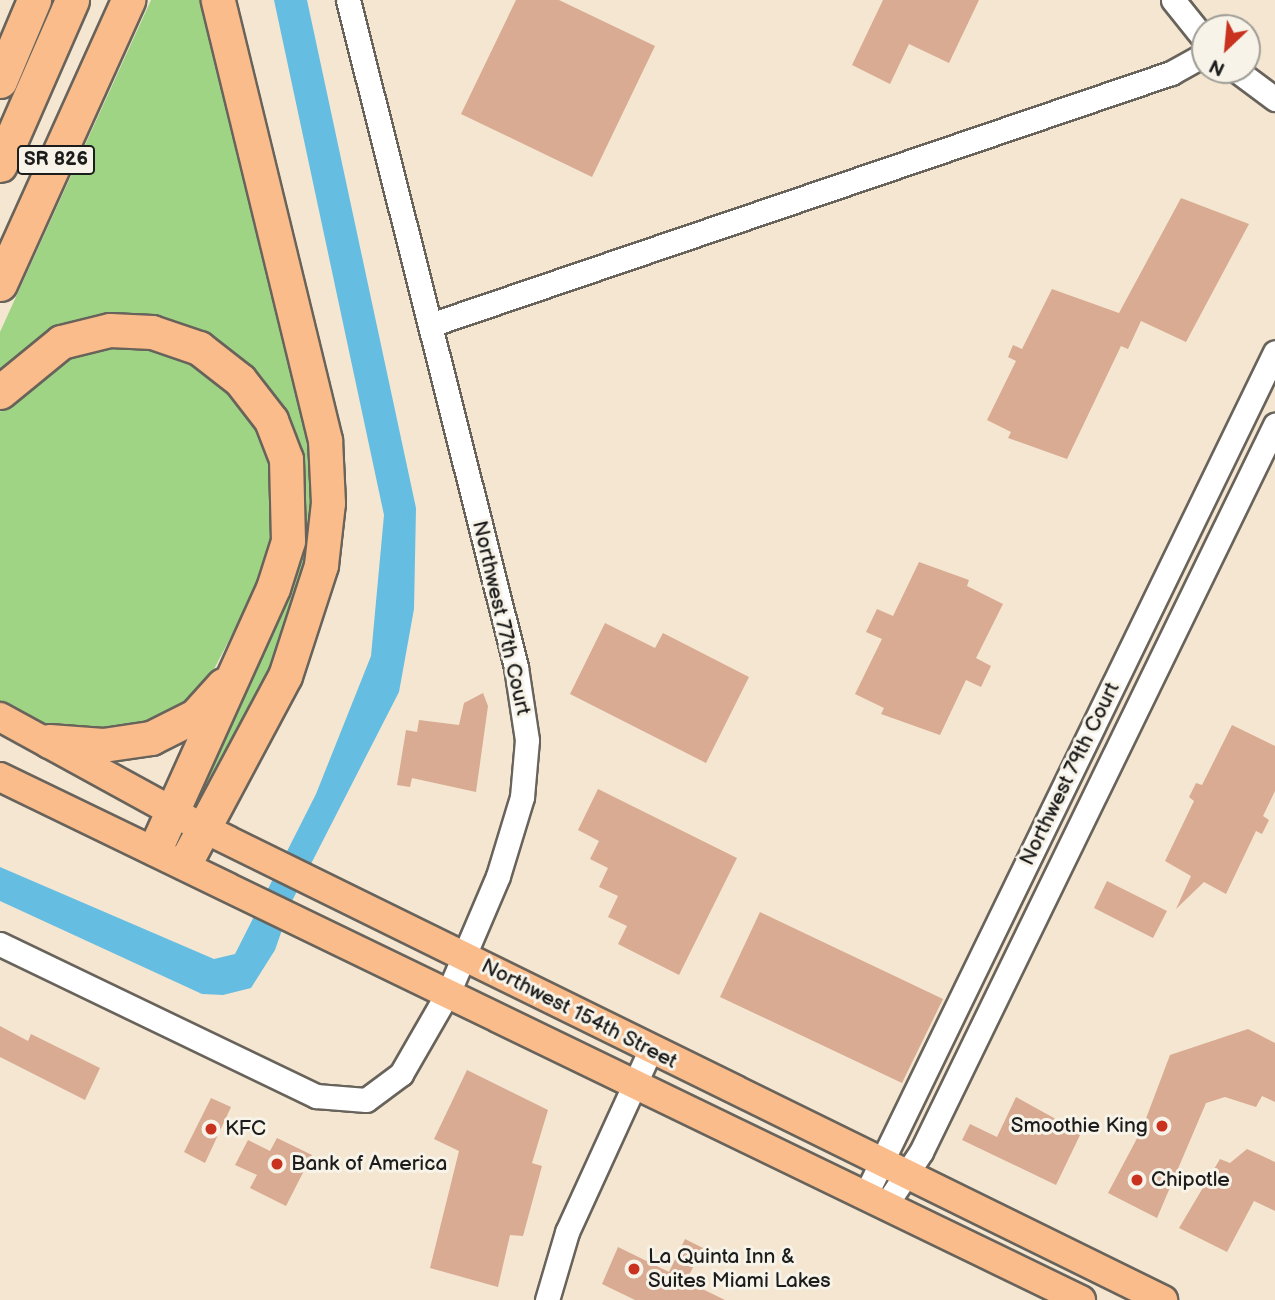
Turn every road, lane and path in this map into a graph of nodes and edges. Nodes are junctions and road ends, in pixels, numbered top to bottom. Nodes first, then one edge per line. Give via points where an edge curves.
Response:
1 (12, 0) edge
2 (34, 0) edge
3 (72, 0) edge
4 (120, 0) edge
5 (128, 0) edge
6 (218, 0) edge
7 (348, 0) edge
8 (1173, 0) edge
9 (1191, 22) edge
10 (0, 23) edge
11 (112, 35) junction
12 (1191, 62) edge
13 (0, 81) edge
14 (1255, 84) edge
15 (1275, 99) edge
16 (0, 165) edge
17 (0, 284) edge
18 (430, 325) junction
19 (1275, 352) edge
20 (0, 392) edge
21 (1275, 425) edge
22 (242, 661) junction
23 (0, 717) edge
24 (49, 741) junction
25 (0, 777) edge
26 (174, 810) junction
27 (203, 828) junction
28 (155, 849) junction
29 (185, 863) junction
30 (0, 944) edge
31 (466, 956) junction
32 (449, 991) junction
33 (650, 1051) junction
34 (635, 1082) junction
35 (892, 1171) junction
36 (875, 1201) junction
37 (547, 1300) edge
38 (1081, 1300) edge
39 (1163, 1300) edge

1 - 10 highway
2 - 13 highway
3 - 16 highway, SR 826
4 - 11 highway
5 - 11 highway, SR 826
6 - 27 highway via 325,440 328,503 315,589 285,676
7 - 18 street, Northwest 77th Court
8 - 9 street
11 - 17 highway, SR 826
12 - 18 street via 1171,73
14 - 15 street
18 - 31 street, Northwest 77th Court via 516,667 527,740 522,797 507,852
19 - 35 street, Northwest 79th Court
20 - 22 highway via 61,342 110,330 152,332 199,348 240,380 271,419 292,500 288,541
21 - 35 street, Northwest 79th Court
22 - 24 highway via 202,710 170,731 116,745
22 - 26 highway
23 - 24 main road, Northwest 154th Street
24 - 26 main road, Northwest 154th Street
25 - 28 main road, Northwest 154th Street
26 - 27 main road, Northwest 154th Street
26 - 28 highway
27 - 29 highway
27 - 31 main road, Northwest 154th Street
28 - 29 main road, Northwest 154th Street
29 - 32 main road, Northwest 154th Street
30 - 32 street, Northwest 77th Court via 332,1101 366,1100 392,1085
31 - 32 street, Northwest 77th Court
31 - 33 main road, Northwest 154th Street
32 - 34 main road, Northwest 154th Street
33 - 34 street
33 - 35 main road, Northwest 154th Street
34 - 36 main road, Northwest 154th Street
34 - 37 street via 567,1232
35 - 36 street, Northwest 79th Court
35 - 39 main road, Northwest 154th Street
36 - 38 main road, Northwest 154th Street

